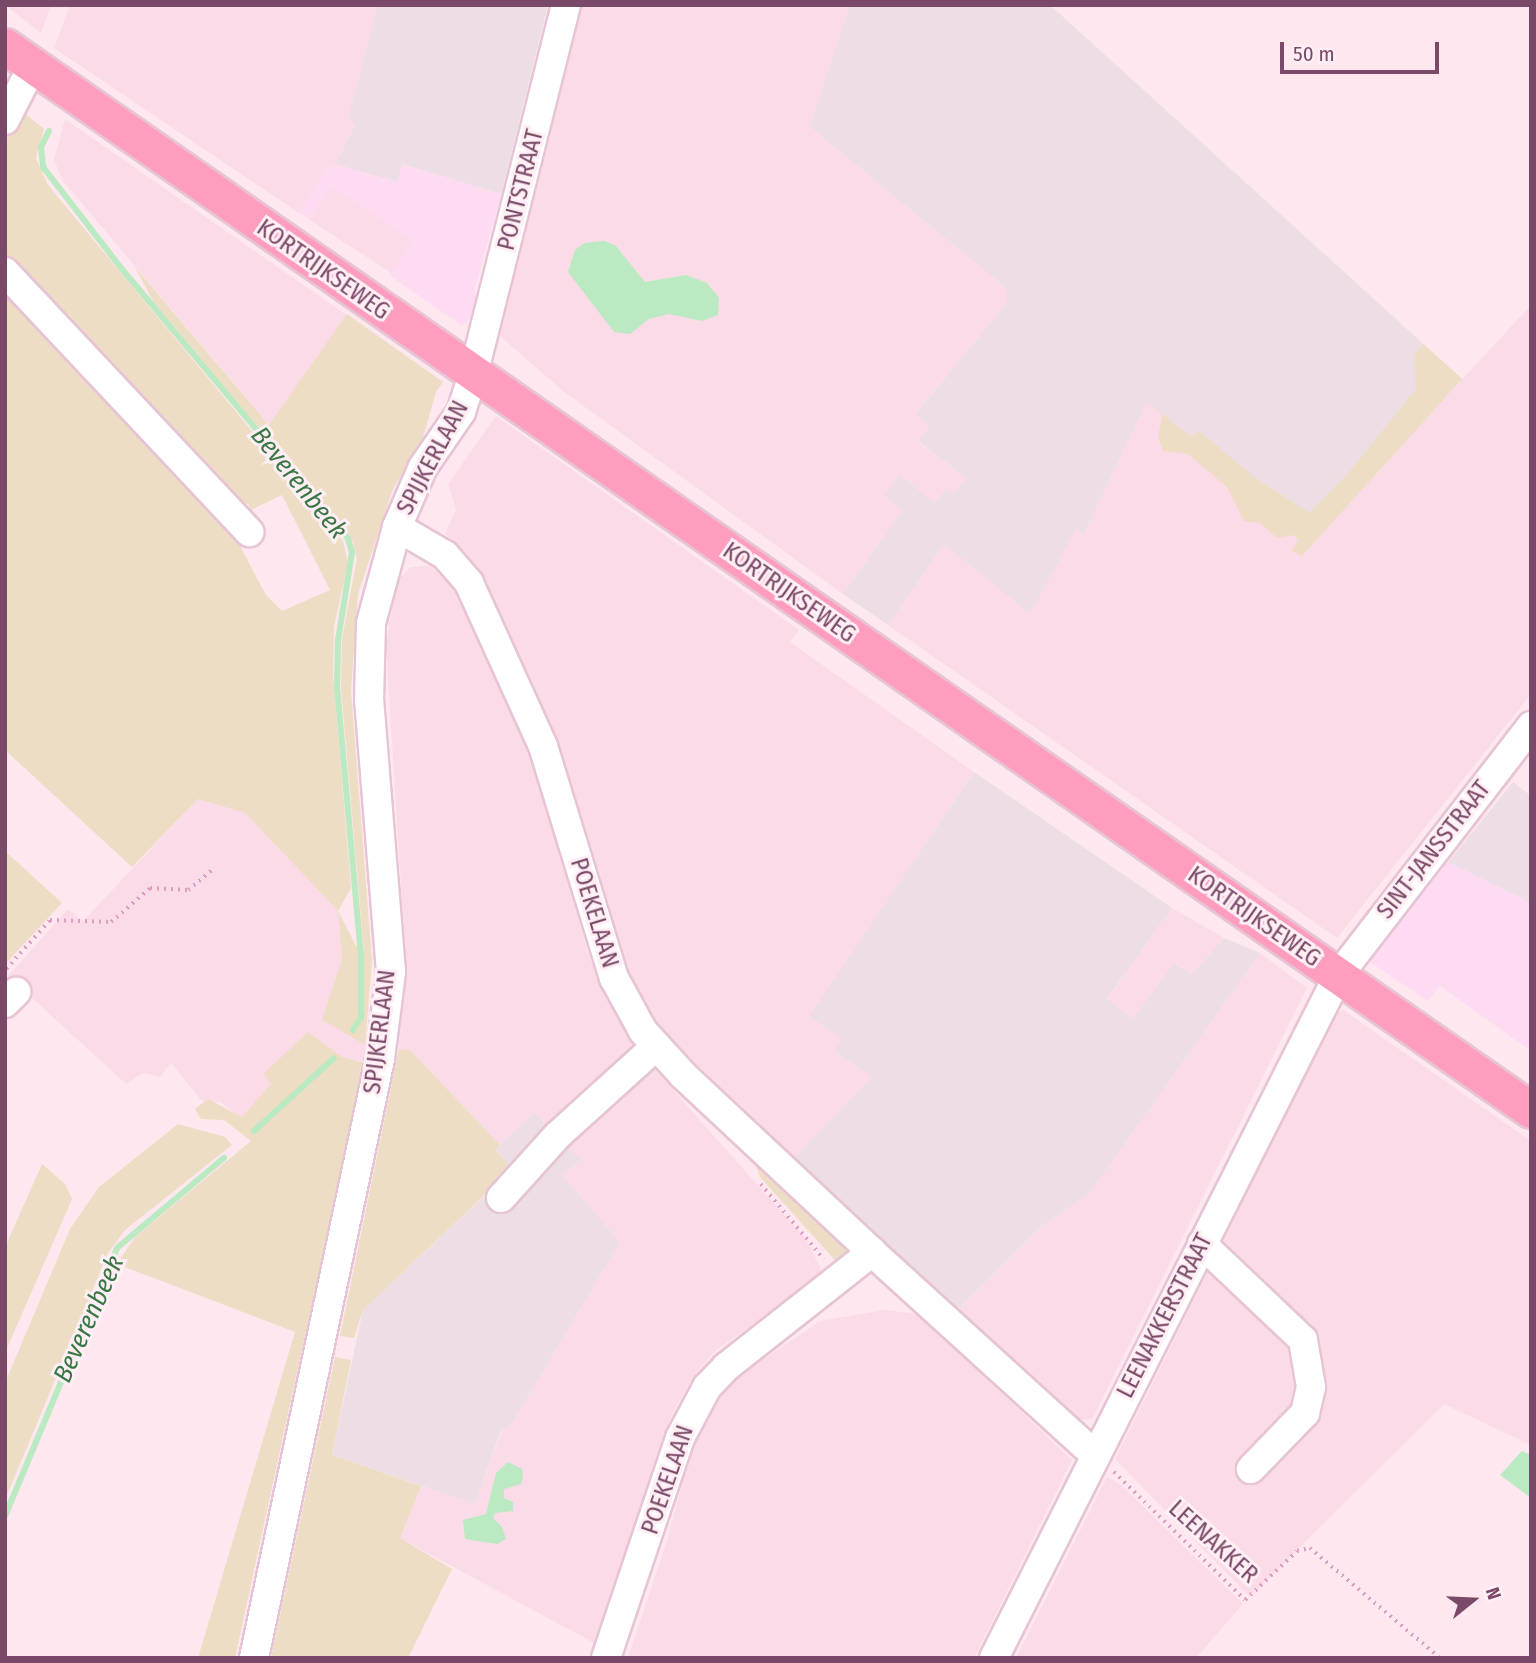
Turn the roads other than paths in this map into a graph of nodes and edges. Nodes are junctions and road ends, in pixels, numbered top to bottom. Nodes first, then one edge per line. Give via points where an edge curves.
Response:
1 (566, 5) edge
2 (5, 46) edge
3 (40, 70) junction
4 (5, 120) edge
5 (5, 272) edge
6 (473, 375) junction
7 (397, 527) junction
8 (249, 532) dead end
9 (1531, 726) edge
10 (1338, 976) junction
11 (656, 1046) junction
12 (1531, 1110) edge
13 (501, 1198) dead end
14 (1202, 1244) junction
15 (872, 1252) junction
16 (1094, 1454) junction
17 (1251, 1469) dead end
18 (254, 1658) edge
19 (606, 1658) edge
20 (994, 1658) edge

1 - 6 street, PONTSTRAAT
2 - 3 main road, KORTRIJKSEWEG
3 - 4 street
3 - 6 main road, KORTRIJKSEWEG
5 - 8 street
6 - 7 street, SPIJKERLAAN via 461,412 423,467
6 - 10 main road, KORTRIJKSEWEG
7 - 11 street, POEKELAAN via 445,555 469,583 543,746 614,978
7 - 18 street, SPIJKERLAAN via 383,564 371,623 369,700 391,972 380,1059
9 - 10 street, SINT-JANSSTRAAT
10 - 12 main road, KORTRIJKSEWEG
10 - 14 street, LEENAKKERSTRAAT
11 - 13 street via 558,1135
11 - 15 street, POEKELAAN
14 - 16 street, LEENAKKERSTRAAT
14 - 17 street via 1303,1340 1311,1387 1305,1413
15 - 16 street, POEKELAAN
15 - 19 street, POEKELAAN via 707,1387 680,1438
16 - 20 street, LEENAKKERSTRAAT

